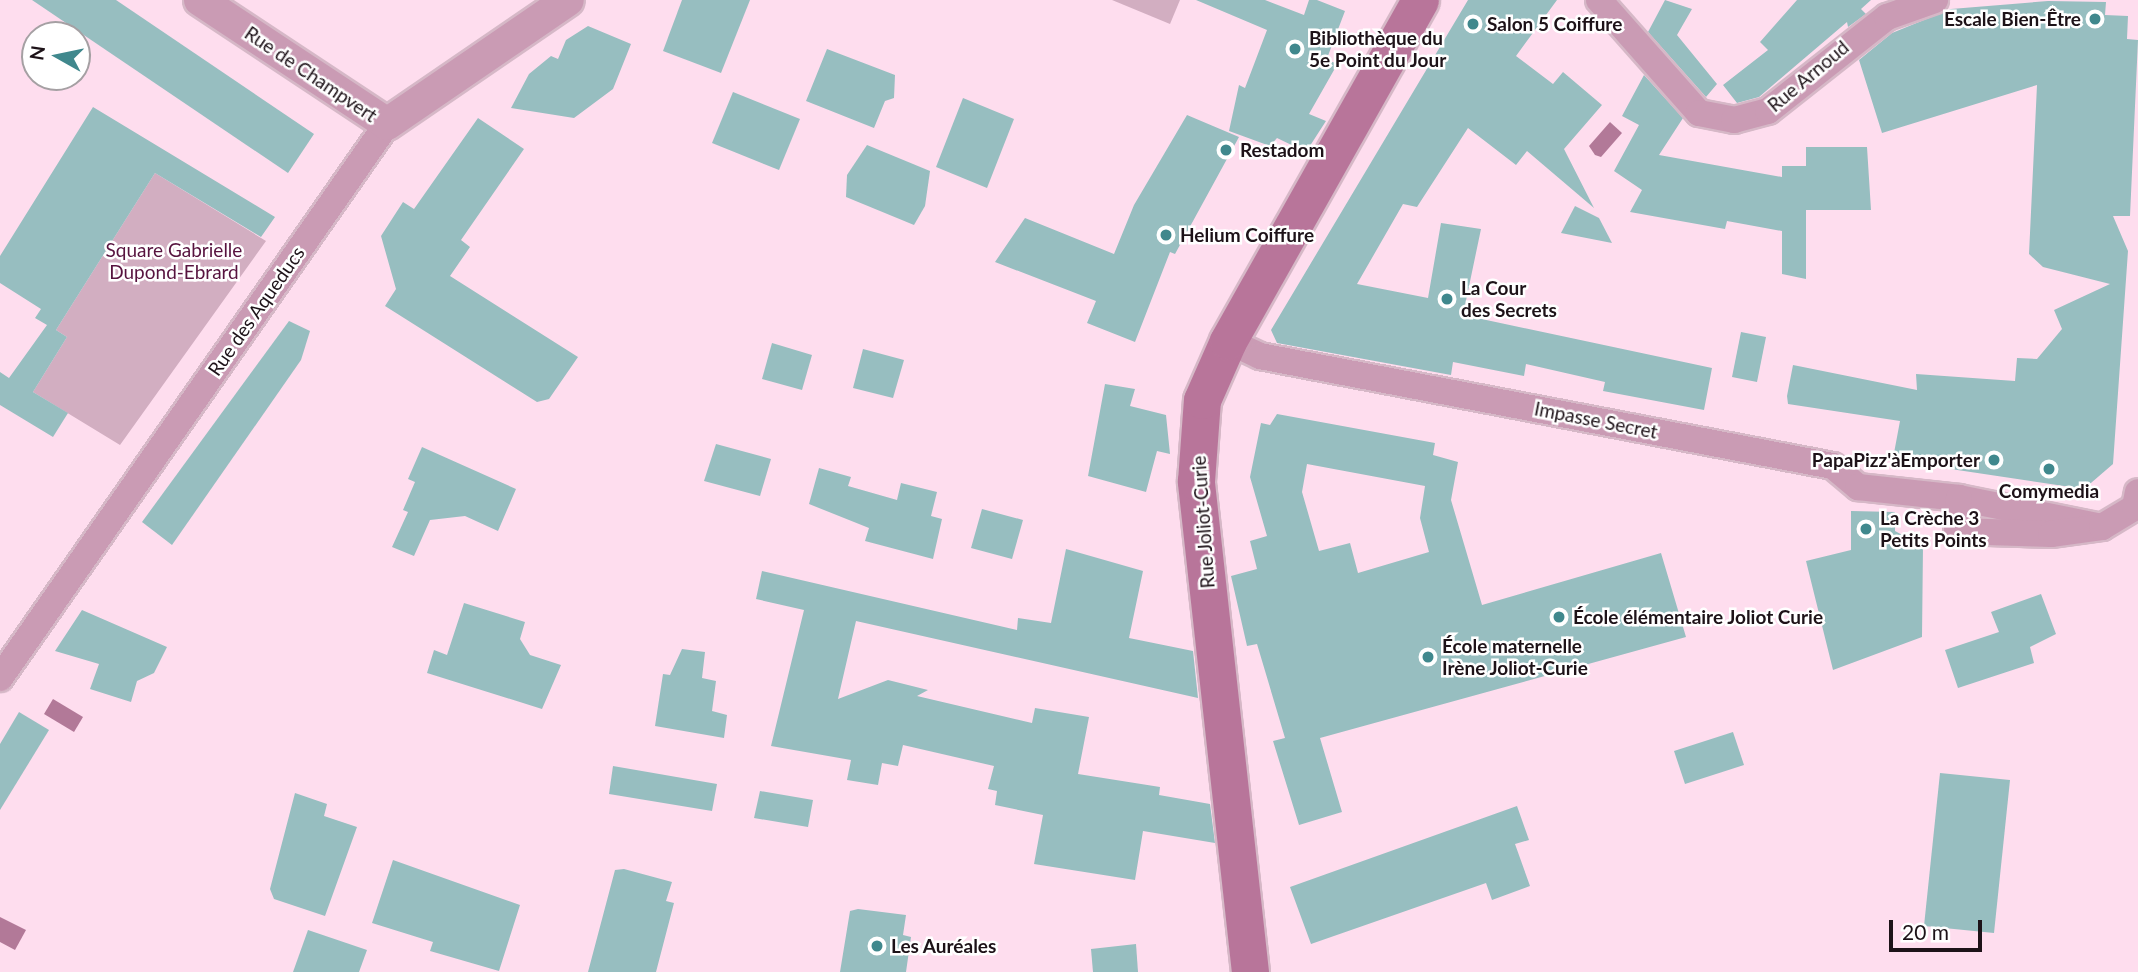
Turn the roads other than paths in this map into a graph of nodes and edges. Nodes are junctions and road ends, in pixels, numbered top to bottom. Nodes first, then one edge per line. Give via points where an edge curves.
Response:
1 (200, 0) edge
2 (568, 0) edge
3 (1420, 0) edge
4 (1599, 0) edge
5 (1936, 0) edge
6 (387, 124) junction
7 (1228, 341) junction
8 (2136, 500) edge
9 (0, 678) edge
10 (1250, 972) edge

1 - 6 street, Rue de Champvert
2 - 6 street, Rue des Aqueducs
3 - 7 main road, Rue Joliot-Curie
4 - 5 street, Rue Arnoud via 1699,113 1734,120 1768,111 1887,17
6 - 9 street, Rue des Aqueducs
7 - 8 street, Impasse Secret via 1261,356 1833,466 1858,487 1959,498 2102,527
7 - 10 main road, Rue Joliot-Curie via 1202,400 1196,481

